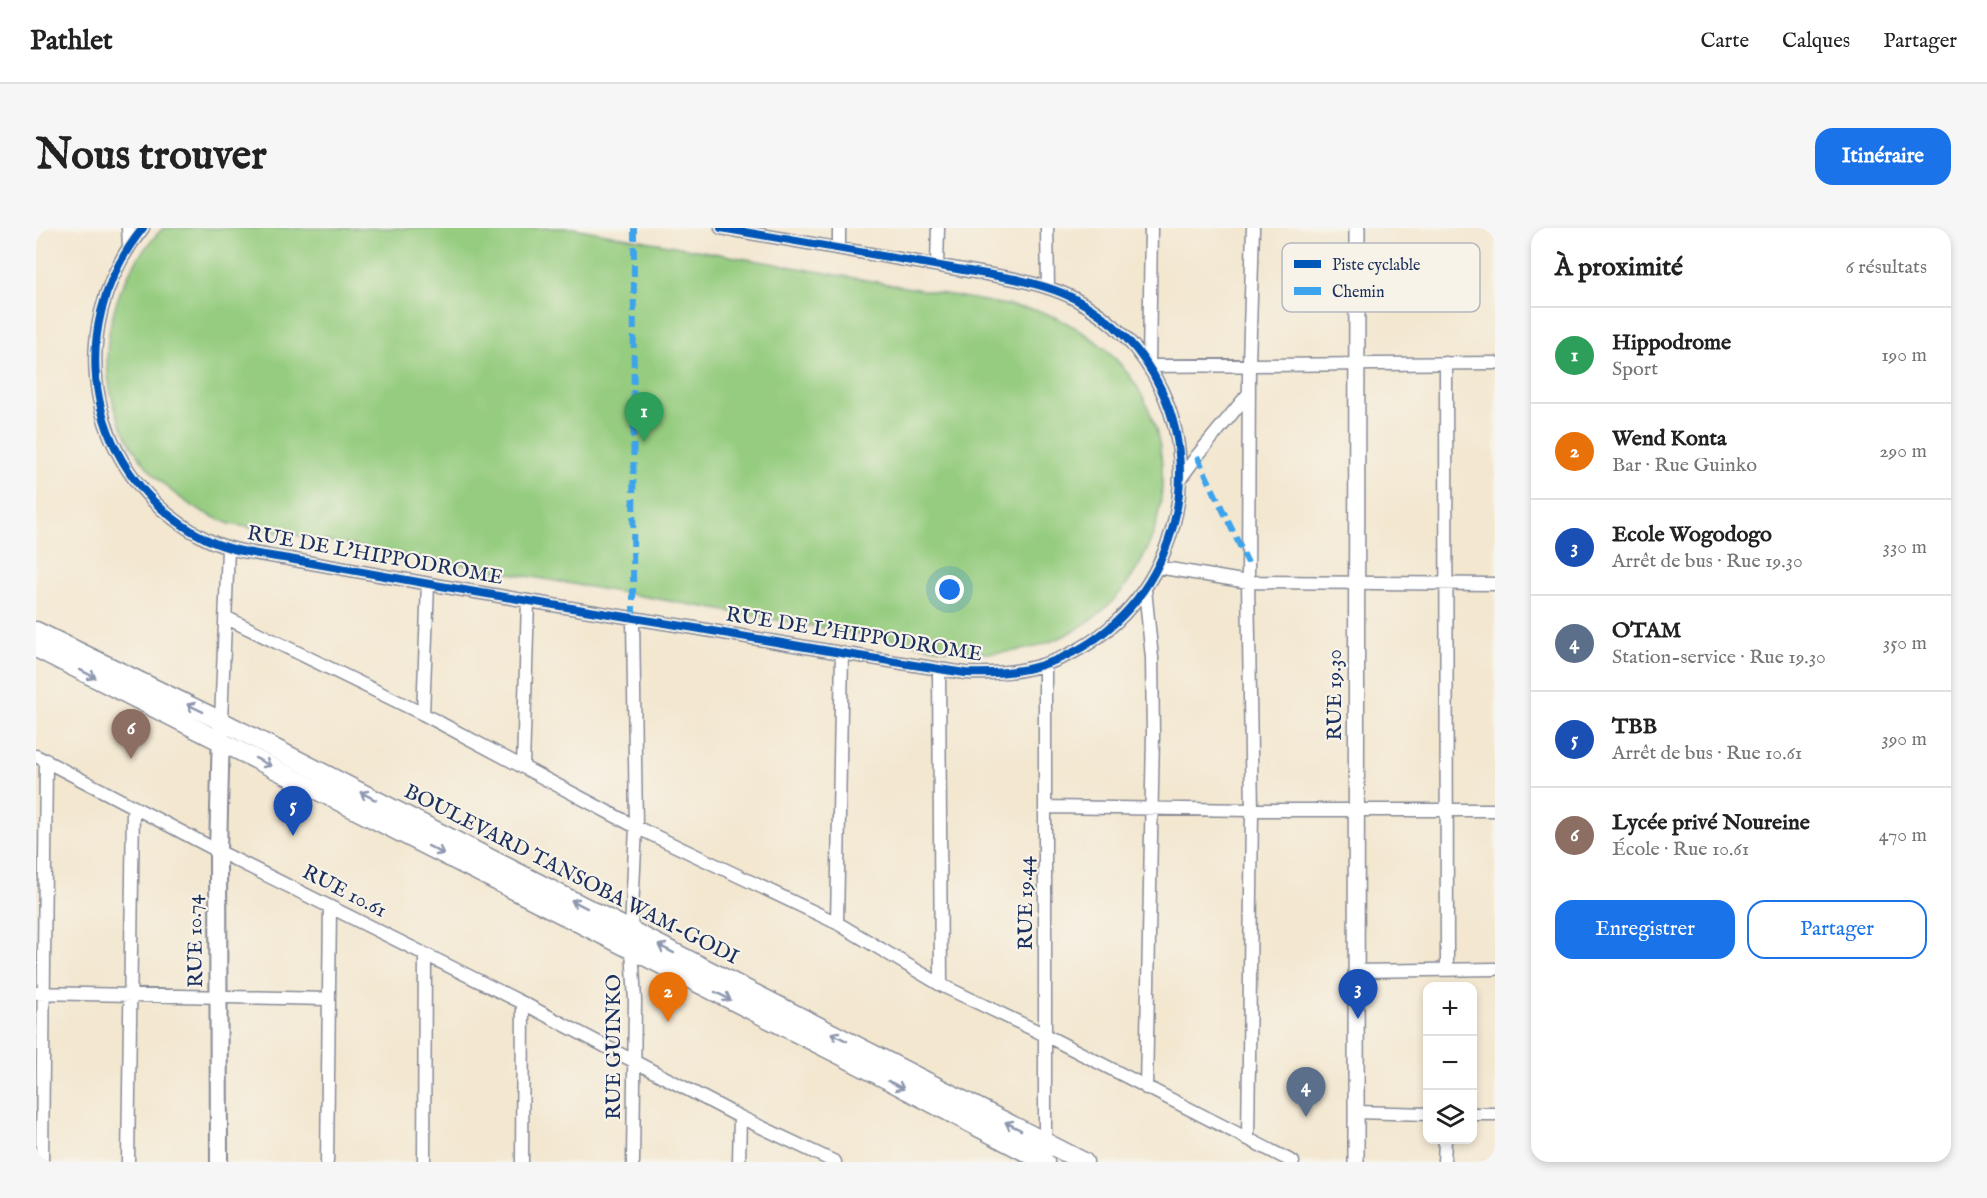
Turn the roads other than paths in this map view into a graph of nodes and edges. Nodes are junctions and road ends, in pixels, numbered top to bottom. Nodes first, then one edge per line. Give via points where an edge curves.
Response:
1 (128, 228) edge
2 (143, 228) edge
3 (722, 228) edge
4 (839, 228) edge
5 (938, 228) edge
6 (1047, 228) edge
7 (1151, 228) edge
8 (1253, 228) edge
9 (744, 230) edge
10 (129, 246) junction
11 (839, 248) junction
12 (937, 265) junction
13 (1048, 287) junction
14 (1357, 312) edge
15 (1357, 363) junction
16 (1446, 363) junction
17 (1495, 363) edge
18 (1249, 364) junction
19 (1149, 366) junction
20 (1249, 393) junction
21 (1180, 479) junction
22 (228, 549) junction
23 (1158, 567) junction
24 (1248, 582) junction
25 (429, 584) junction
26 (1357, 584) junction
27 (1447, 584) junction
28 (1495, 584) edge
29 (1145, 589) junction
30 (528, 601) junction
31 (227, 618) junction
32 (633, 618) junction
33 (36, 631) edge
34 (36, 648) edge
35 (842, 653) junction
36 (1045, 664) junction
37 (939, 669) junction
38 (423, 714) junction
39 (221, 721) junction
40 (220, 740) junction
41 (41, 758) edge
42 (524, 766) junction
43 (133, 807) junction
44 (1046, 807) junction
45 (1151, 809) junction
46 (1252, 810) junction
47 (1356, 810) junction
48 (1448, 810) junction
49 (1495, 810) edge
50 (636, 826) junction
51 (218, 851) junction
52 (330, 906) junction
53 (837, 923) junction
54 (631, 931) junction
55 (633, 950) junction
56 (425, 955) junction
57 (1447, 969) junction
58 (1495, 969) edge
59 (1356, 971) junction
60 (941, 985) junction
61 (40, 993) edge
62 (130, 995) junction
63 (219, 996) junction
64 (328, 999) junction
65 (523, 1003) junction
66 (1045, 1035) junction
67 (635, 1063) junction
68 (1146, 1088) junction
69 (1356, 1112) junction
70 (1423, 1114) edge
71 (1477, 1114) edge
72 (1495, 1114) edge
73 (740, 1117) junction
74 (1248, 1139) junction
75 (1045, 1142) junction
76 (1445, 1144) edge
77 (42, 1162) edge
78 (129, 1162) edge
79 (219, 1162) edge
80 (327, 1162) edge
81 (424, 1162) edge
82 (522, 1162) edge
83 (633, 1162) edge
84 (739, 1162) edge
85 (836, 1162) edge
86 (1045, 1162) edge
87 (1084, 1162) edge
88 (1293, 1162) edge
89 (1356, 1162) edge
90 (1444, 1162) edge

1 - 10 street
2 - 10 street, RUE DE L'HIPPODROME
3 - 9 street, RUE DE L'HIPPODROME
4 - 11 street
5 - 12 street
6 - 13 street
7 - 19 street
8 - 18 street
9 - 11 street, RUE DE L'HIPPODROME
10 - 22 street, RUE DE L'HIPPODROME via 106,291 97,330 96,379 106,427 123,463 160,508 192,532
11 - 12 street, RUE DE L'HIPPODROME
12 - 13 street, RUE DE L'HIPPODROME
13 - 19 street, RUE DE L'HIPPODROME via 1107,320
14 - 15 street, RUE 19.30
15 - 16 street
15 - 18 street
15 - 26 street, RUE 19.30
16 - 17 street
16 - 27 street
18 - 19 street
18 - 20 street
19 - 21 street, RUE DE L'HIPPODROME via 1172,415 1180,453
20 - 21 street
20 - 24 street
21 - 23 street, RUE DE L'HIPPODROME via 1173,531
22 - 25 street, RUE DE L'HIPPODROME
22 - 31 street
23 - 24 street
23 - 29 street, RUE DE L'HIPPODROME
24 - 26 street
24 - 46 street
25 - 30 street, RUE DE L'HIPPODROME
25 - 38 street
26 - 27 street
26 - 47 street, RUE 19.30
27 - 28 street
27 - 48 street
29 - 36 street, RUE DE L'HIPPODROME via 1124,614 1094,639
29 - 45 street via 1152,658
30 - 32 street, RUE DE L'HIPPODROME
30 - 42 street
31 - 38 street
31 - 39 street
32 - 35 street, RUE DE L'HIPPODROME
32 - 50 street, RUE GUINKO
39 -> 33 main road, BOULEVARD TANSOBA WAM-GODI
34 -> 40 main road, BOULEVARD TANSOBA WAM-GODI
35 - 37 street, RUE DE L'HIPPODROME
35 - 53 street
36 - 37 street, RUE DE L'HIPPODROME via 985,674
36 - 44 street, RUE 19.44
37 - 60 street
38 - 42 street
39 - 40 main road, RUE 10.74
54 -> 39 main road, BOULEVARD TANSOBA WAM-GODI
40 - 51 main road, RUE 10.74
40 -> 55 main road, BOULEVARD TANSOBA WAM-GODI
41 - 43 street, RUE 10.61
41 - 61 street
42 - 50 street
43 - 51 street, RUE 10.61
43 - 62 street
44 - 45 street
44 - 66 street, RUE 19.44
45 - 46 street
45 - 68 street
46 - 47 street
46 - 74 street
47 - 48 street
47 - 59 street, RUE 19.30
48 - 49 street
48 - 57 street
50 - 53 street
50 - 54 street, RUE GUINKO
51 - 52 street, RUE 10.61
51 - 63 main road, RUE 10.74
52 - 56 street, RUE 10.61
52 - 64 street
53 - 60 street
54 - 55 street, RUE GUINKO
75 -> 54 main road, BOULEVARD TANSOBA WAM-GODI
55 - 67 street, RUE GUINKO
55 -> 86 main road, BOULEVARD TANSOBA WAM-GODI
56 - 65 street, RUE 10.61
56 - 81 street
57 - 58 street
57 - 59 street
59 - 69 street, RUE 19.30
60 - 66 street
61 - 62 street
61 - 77 street
62 - 63 street
62 - 78 street
63 - 64 street
63 - 79 main road, RUE 10.74
64 - 80 street
65 - 67 street, RUE 10.61
65 - 82 street
66 - 68 street
66 - 75 street, RUE 19.44
67 - 73 street, RUE 10.61
67 - 83 street, RUE GUINKO
68 - 74 street
69 - 70 street
69 - 89 street, RUE 19.30
71 - 72 street
73 - 84 street
73 - 85 street, RUE 10.61
74 - 88 street
75 - 86 street, RUE 19.44
75 - 87 main road, BOULEVARD TANSOBA WAM-GODI
76 - 90 street

